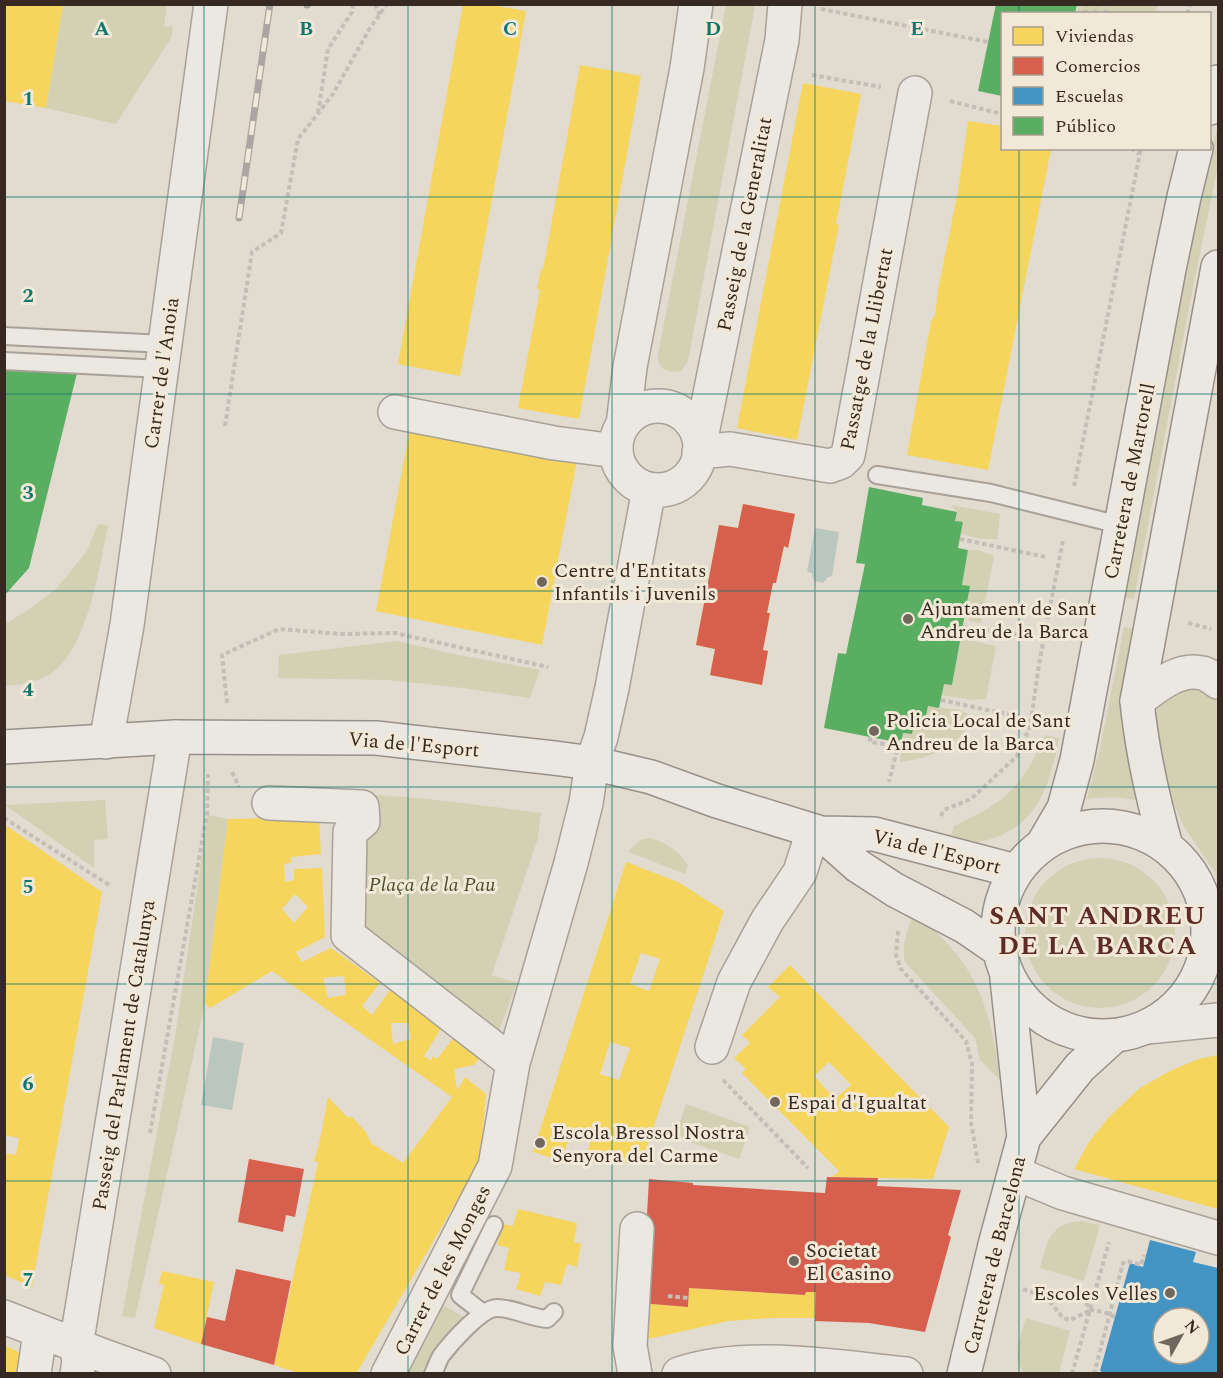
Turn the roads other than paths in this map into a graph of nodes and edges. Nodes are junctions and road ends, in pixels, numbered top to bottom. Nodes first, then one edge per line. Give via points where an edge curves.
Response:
1 (211, 4) edge
2 (696, 4) edge
3 (785, 4) edge
4 (1218, 82) edge
5 (915, 93) dead end
6 (1211, 102) edge
7 (1196, 150) edge
8 (1218, 267) edge
9 (4, 336) edge
10 (163, 356) junction
11 (4, 361) edge
12 (395, 412) dead end
13 (619, 438) junction
14 (700, 447) junction
15 (877, 475) dead end
16 (649, 489) junction
17 (1120, 525) junction
18 (1218, 682) edge
19 (1137, 700) junction
20 (176, 738) junction
21 (106, 742) junction
22 (4, 747) edge
23 (592, 763) junction
24 (269, 803) dead end
25 (817, 832) junction
26 (1043, 843) junction
27 (1166, 846) junction
28 (1016, 871) junction
29 (1214, 935) edge
30 (1003, 963) junction
31 (1218, 1020) edge
32 (1147, 1027) junction
33 (1113, 1037) junction
34 (712, 1047) road end
35 (513, 1063) junction
36 (1024, 1137) junction
37 (1015, 1173) junction
38 (494, 1225) dead end
39 (637, 1229) dead end
40 (1218, 1238) edge
41 (554, 1312) dead end
42 (483, 1313) junction
43 (4, 1317) edge
44 (40, 1332) junction
45 (77, 1360) edge
46 (33, 1374) edge
47 (154, 1374) edge
48 (388, 1374) edge
49 (433, 1374) edge
50 (635, 1374) edge
51 (679, 1374) edge
52 (906, 1374) edge
53 (964, 1374) edge

1 - 10 street, Carrer de l'Anoia
2 - 13 street
3 - 14 street, Passeig de la Generalitat via 782,40
4 - 6 street
5 - 14 street, Passatge de la Llibertat via 848,454 830,466
7 - 17 street, Carretera de Martorell
8 - 19 street
9 - 10 lane
10 - 11 lane
10 - 21 street, Carrer de l'Anoia via 127,625
12 - 13 street via 554,443
13 - 14 street via 632,416 642,409 668,407 689,420
13 - 16 street via 620,464 636,484
14 - 16 street, Passeig de la Generalitat via 694,469 686,479 662,490
15 - 17 lane via 991,493
16 - 23 street via 612,688
17 - 26 street, Carretera de Martorell via 1077,760 1064,808
18 - 19 street via 1202,673 1182,673
19 - 27 street via 1151,793
20 - 21 street, Via de l'Esport
20 - 23 street, Via de l'Esport via 376,738
20 - 45 street, Passeig del Parlament de Catalunya
21 - 22 street, Via de l'Esport
23 - 25 street, Via de l'Esport via 651,777
23 - 35 street via 571,863
24 - 35 street via 363,807 363,821 350,832 348,935
25 - 28 street, Via de l'Esport via 874,834
25 - 30 street, Via de l'Esport via 895,890 964,926
25 - 34 street via 800,872 767,921 734,982
26 - 27 street, Carretera de Martorell via 1071,830 1107,825 1138,831
26 - 28 street, Carretera de Martorell
27 - 29 street, Carretera de Martorell via 1189,868
28 - 30 street, Carretera de Martorell via 1003,895 997,923
29 - 32 street, Carretera de Martorell via 1191,990 1170,1014
30 - 33 street, Carretera de Martorell via 1028,1006 1054,1025 1083,1035
30 - 36 street, Carretera de Barcelona
31 - 32 street
32 - 33 street, Carretera de Martorell
33 - 36 street, Carretera de Barcelona via 1080,1066
35 - 48 street, Carrer de les Monges via 495,1166
36 - 37 street, Carretera de Barcelona
37 - 40 street via 1063,1193
37 - 53 street, Carretera de Barcelona
38 - 42 lane via 460,1294
39 - 50 street via 630,1346
41 - 42 lane via 547,1319 498,1307
42 - 49 lane via 440,1358
43 - 44 street
44 - 45 street
44 - 46 street
45 - 47 street
51 - 52 street via 698,1367 773,1362

